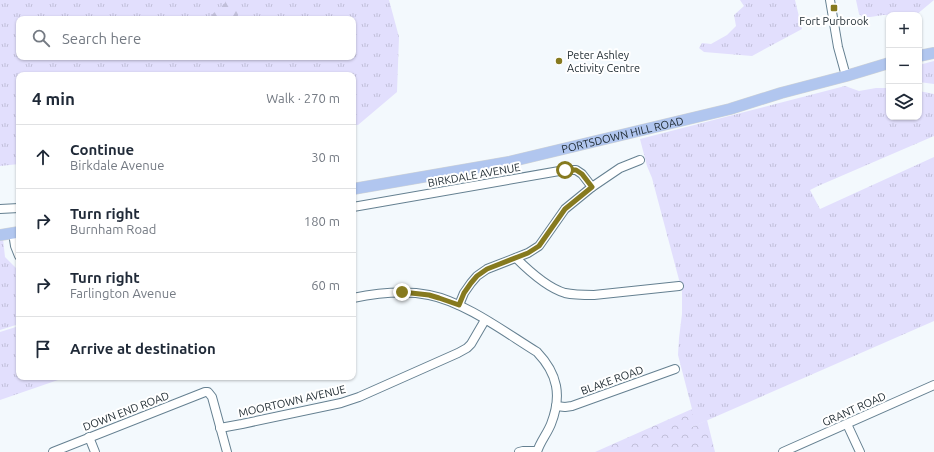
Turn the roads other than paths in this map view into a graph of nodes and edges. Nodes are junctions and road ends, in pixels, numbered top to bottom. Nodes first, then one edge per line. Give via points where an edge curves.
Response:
1 (830, 0) edge
2 (934, 53) edge
3 (922, 55) edge
4 (886, 65) edge
5 (846, 76) junction
6 (640, 160) dead end
7 (592, 187) junction
8 (356, 188) edge
9 (356, 206) edge
10 (16, 208) edge
11 (0, 209) edge
12 (16, 233) edge
13 (0, 235) edge
14 (16, 248) edge
15 (516, 258) junction
16 (669, 278) dead end
17 (356, 298) edge
18 (459, 305) junction
19 (485, 320) junction
20 (674, 369) dead end
21 (934, 385) edge
22 (556, 406) junction
23 (847, 424) junction
24 (220, 428) junction
25 (90, 437) junction
26 (53, 452) edge
27 (95, 452) edge
28 (227, 452) edge
29 (519, 452) edge
30 (537, 452) edge
31 (783, 452) edge
32 (860, 452) edge

1 - 5 street
2 - 3 main road
4 - 5 main road, PORTSDOWN HILL ROAD
5 - 8 main road, PORTSDOWN HILL ROAD via 723,111 510,162
6 - 7 street via 620,168
7 - 9 street, BIRKDALE AVENUE via 576,170 565,170
7 - 15 street via 565,209 539,246
10 - 11 street
12 - 13 main road
12 - 14 street
15 - 16 street via 548,285 565,293 580,295 674,287
15 - 18 street via 493,266 477,276 464,293
17 - 18 street via 388,293 415,293
18 - 19 street
19 - 22 street via 537,352 543,359 556,385
19 - 24 street, MOORTOWN AVENUE via 467,348 359,397
20 - 22 street, BLAKE ROAD via 572,406
21 - 23 street, GRANT ROAD
22 - 30 street via 550,426
23 - 31 street, GRANT ROAD
23 - 32 street
24 - 25 street, DOWN END ROAD via 212,397 205,392
24 - 28 street
25 - 26 street, DOWN END ROAD
25 - 27 street
29 - 30 street

